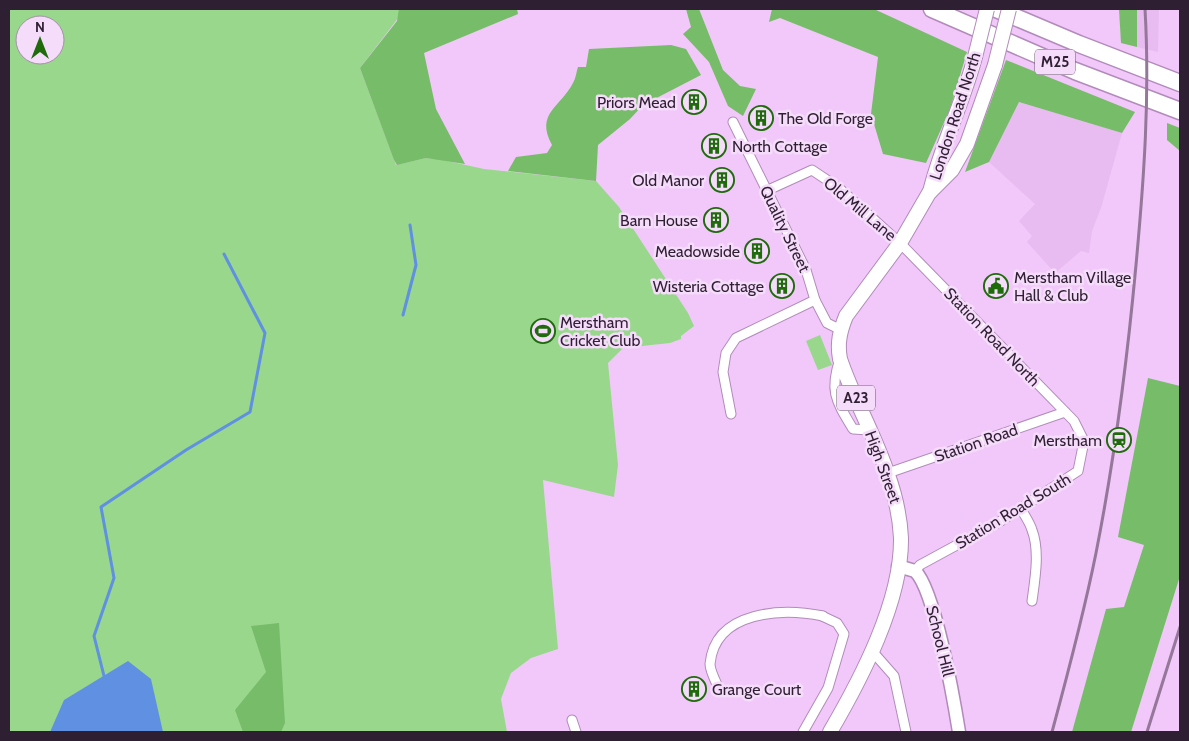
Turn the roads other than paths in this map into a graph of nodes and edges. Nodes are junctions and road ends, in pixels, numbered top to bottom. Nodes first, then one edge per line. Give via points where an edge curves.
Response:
1 (932, 9) edge
2 (987, 9) edge
3 (996, 9) edge
4 (1009, 9) edge
5 (1180, 83) edge
6 (1180, 111) edge
7 (733, 122) dead end
8 (766, 192) junction
9 (929, 193) junction
10 (900, 243) junction
11 (815, 300) junction
12 (841, 330) junction
13 (1065, 412) junction
14 (731, 414) dead end
15 (1081, 433) joint
16 (888, 473) junction
17 (1021, 509) junction
18 (898, 566) junction
19 (915, 571) junction
20 (1032, 601) dead end
21 (872, 651) junction
22 (719, 689) dead end
23 (572, 720) dead end
24 (576, 732) edge
25 (803, 732) edge
26 (830, 732) edge
27 (906, 732) edge
28 (959, 732) edge

1 - 6 highway, M25 via 1075,71
2 - 9 main road, London Road North / A23, bridge via 966,90 936,165
3 - 5 highway, M25
4 - 9 main road, London Road North / A23, bridge via 995,65 967,144 952,170
7 - 8 street, Quality Street
8 - 10 street, Old Mill Lane via 812,170 839,188
8 - 11 street, Quality Street via 806,270
9 - 10 main road, London Road North / A23
10 - 12 main road, High Street / A23 via 846,316
10 - 13 street, Station Road North
11 - 12 street, Quality Street via 827,323
11 - 14 street via 736,338 726,353 723,372
12 - 16 main road, High Street / A23 via 840,359
13 - 15 street, Station Road North
13 - 16 street, Station Road
15 - 17 street, Station Road South via 1084,443 1078,471
16 - 18 main road, High Street / A23 via 900,524
17 - 19 street, Station Road South via 920,565
17 - 20 street via 1032,530 1034,544
18 - 19 street
18 - 21 main road, A23 via 893,595
19 - 28 street, School Hill via 921,578 933,612
21 - 26 main road, A23
21 - 27 street via 894,676
22 - 25 street via 710,665 717,641 733,626 751,616 799,611 837,623 844,634 828,688
23 - 24 street

